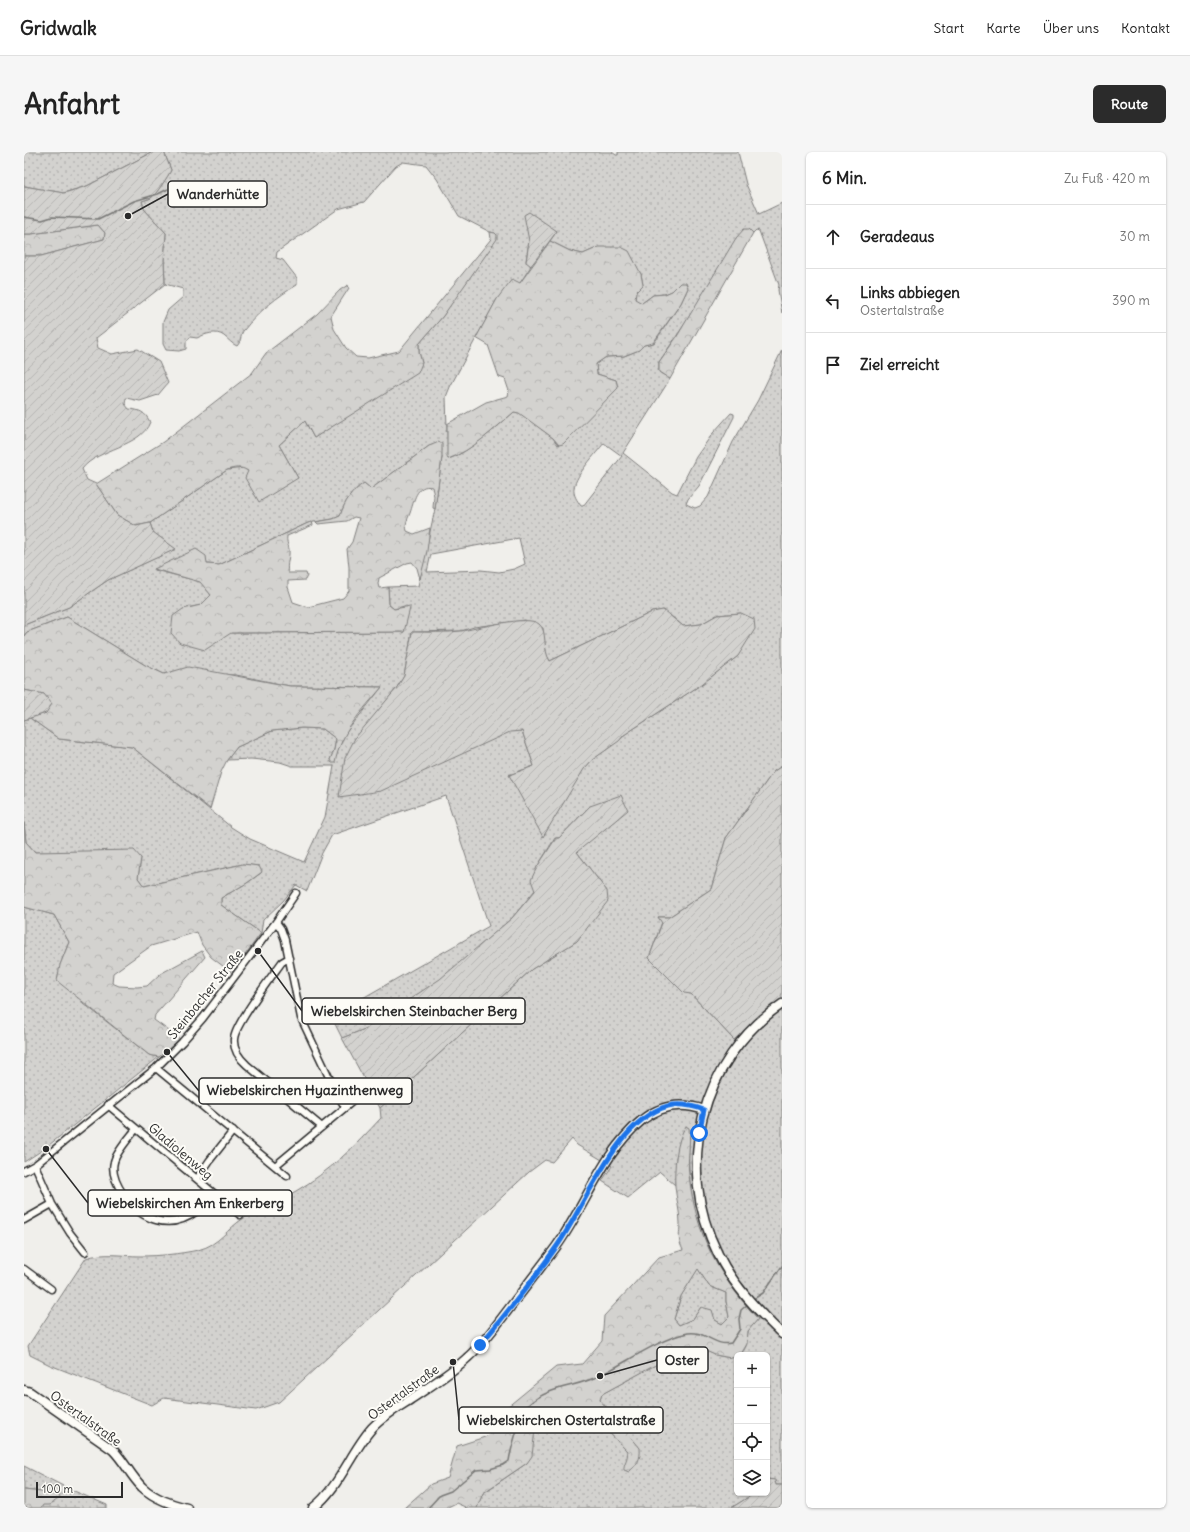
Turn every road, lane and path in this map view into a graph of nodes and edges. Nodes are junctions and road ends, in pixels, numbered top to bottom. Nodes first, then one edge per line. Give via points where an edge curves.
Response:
1 (296, 893) dead end
2 (276, 922) junction
3 (289, 958) junction
4 (782, 1004) edge
5 (156, 1068) junction
6 (359, 1096) dead end
7 (108, 1105) junction
8 (345, 1107) junction
9 (704, 1110) junction
10 (322, 1127) junction
11 (136, 1129) junction
12 (233, 1131) junction
13 (35, 1165) junction
14 (275, 1166) junction
15 (24, 1171) edge
16 (287, 1176) dead end
17 (198, 1179) junction
18 (213, 1193) junction
19 (52, 1204) junction
20 (240, 1215) dead end
21 (24, 1220) edge
22 (85, 1252) dead end
23 (24, 1269) edge
24 (51, 1289) dead end
25 (782, 1334) edge
26 (24, 1390) edge
27 (186, 1508) edge
28 (313, 1508) edge

1 - 2 street, Steinbacher Straße
2 - 3 street via 283,934
2 - 5 street, Steinbacher Straße via 203,1018
3 - 8 street via 304,1024
3 - 10 street via 282,962 240,1023 235,1035 234,1048 247,1066
4 - 9 main road via 754,1027 731,1054 716,1079
5 - 7 street, Steinbacher Straße
5 - 12 street
6 - 8 street
7 - 11 street, Gladiolenweg
7 - 13 street, Steinbacher Straße
8 - 10 street
9 - 25 main road via 697,1161 704,1219 718,1254 732,1279 762,1315
9 - 28 main road, Ostertalstraße via 694,1106 669,1106 652,1113 634,1127 607,1160 557,1246 480,1345 447,1375 392,1411 372,1428 330,1491
10 - 14 street
11 - 17 street, Gladiolenweg
11 - 18 street via 115,1159 113,1167 119,1188 139,1212 156,1220 174,1221 197,1211
12 - 14 street
12 - 17 street
13 - 15 street, Steinbacher Straße
13 - 19 street
14 - 16 street
17 - 18 street, Gladiolenweg
18 - 20 street, Gladiolenweg
19 - 21 street
19 - 22 street
23 - 24 street
26 - 27 main road, Ostertalstraße via 113,1450 152,1495

